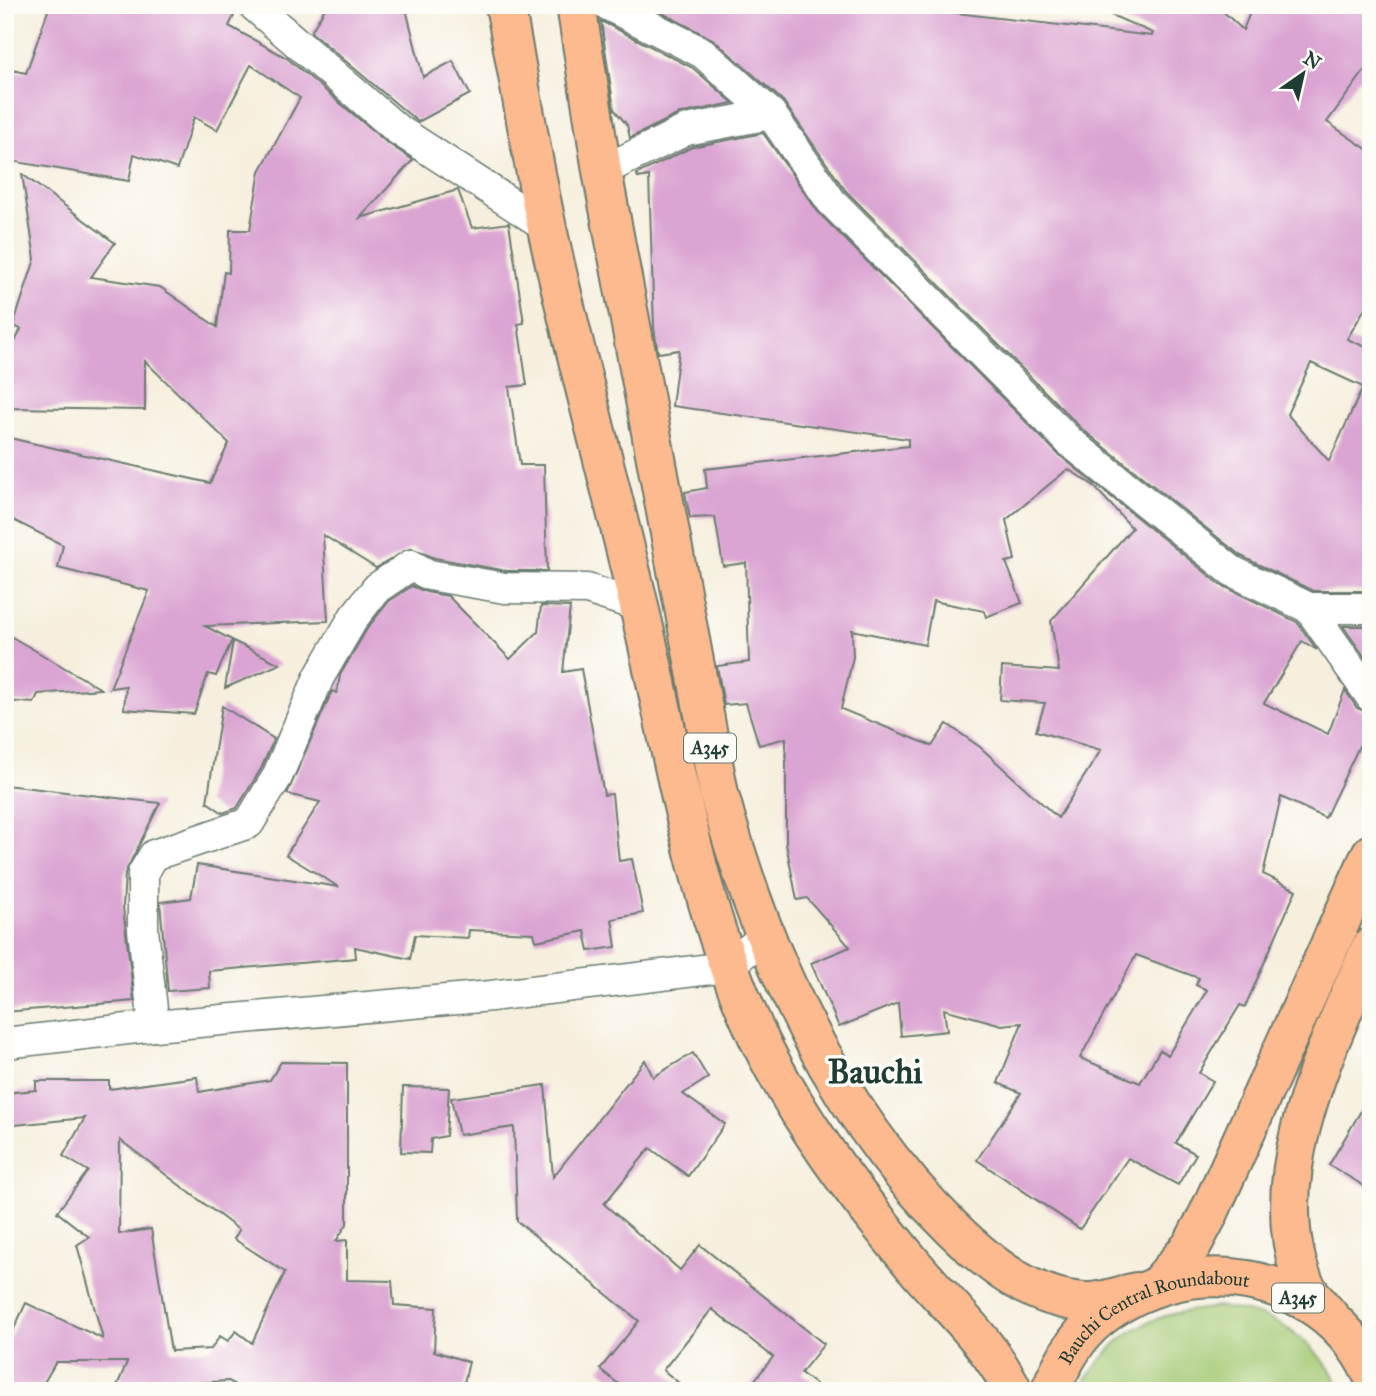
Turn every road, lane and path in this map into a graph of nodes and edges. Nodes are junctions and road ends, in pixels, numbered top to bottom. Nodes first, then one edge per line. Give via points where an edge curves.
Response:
1 (253, 5) edge
2 (505, 5) edge
3 (576, 5) edge
4 (608, 5) edge
5 (771, 114) junction
6 (603, 171) junction
7 (547, 228) junction
8 (639, 606) junction
9 (1308, 608) junction
10 (1371, 608) edge
11 (1371, 697) edge
12 (1371, 854) edge
13 (765, 936) junction
14 (1371, 947) edge
15 (727, 967) junction
16 (153, 1026) junction
17 (5, 1043) edge
18 (1148, 1288) junction
19 (1336, 1325) junction
20 (1370, 1370) edge
21 (1013, 1391) edge
22 (1050, 1391) edge

1 - 7 street via 397,129
2 - 7 main road, A345
3 - 6 main road, A345
4 - 5 street via 703,53
5 - 6 street via 686,130
5 - 9 street via 831,201 1070,442 1232,571
6 - 13 main road, A345 via 719,794 738,867
7 - 8 main road, A345
8 - 15 main road, A345 via 678,790
8 - 16 street via 587,589 505,588 429,575 411,565 377,588 319,677 277,777 249,823 153,855 143,873
9 - 10 street
9 - 11 street
12 - 18 main road via 1208,1215 1192,1245
13 - 15 street
13 - 18 main road, A345 via 831,1074 880,1146 922,1197 985,1259 1023,1284 1056,1297 1087,1302
14 - 19 main road via 1313,1092 1290,1182 1295,1256 1305,1286
15 - 16 street via 491,996
15 - 21 main road, A345 via 759,1040 806,1125 862,1203 994,1356
16 - 17 street
18 - 19 main road, Bauchi Central Roundabout / A345 via 1196,1277 1234,1277 1271,1286 1306,1302
18 - 22 main road, Bauchi Central Roundabout / A345 via 1095,1321 1063,1360
19 - 20 main road, Bauchi Central Roundabout / A345

